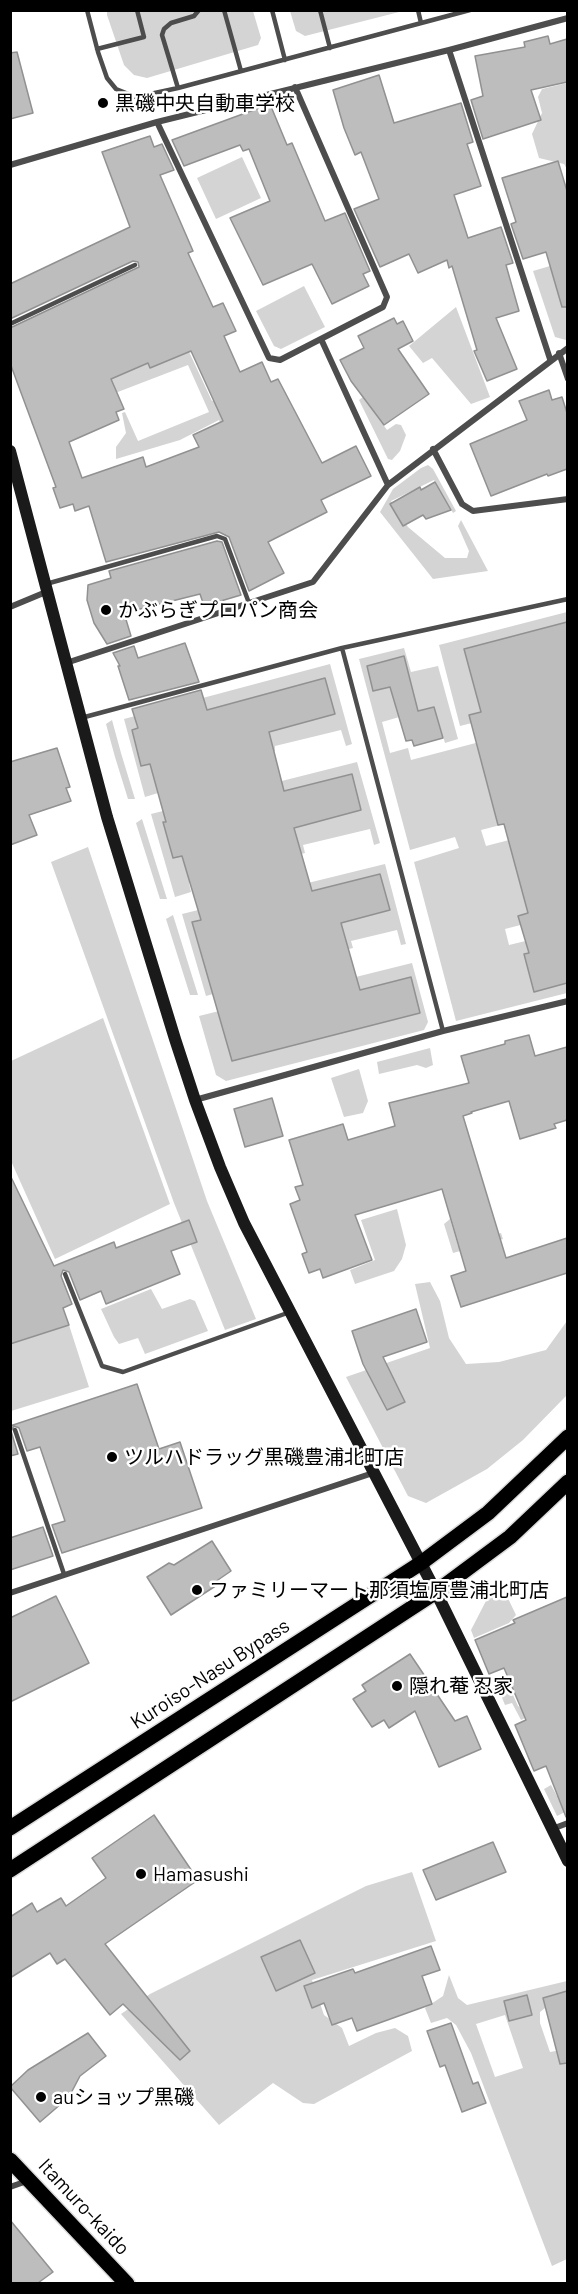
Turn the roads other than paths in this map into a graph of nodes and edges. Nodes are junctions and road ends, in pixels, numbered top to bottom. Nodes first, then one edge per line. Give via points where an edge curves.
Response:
1 (87, 10) edge
2 (137, 10) edge
3 (199, 10) edge
4 (272, 10) edge
5 (320, 10) edge
6 (418, 10) edge
7 (470, 10) edge
8 (226, 11) edge
9 (567, 18) edge
10 (421, 23) junction
11 (330, 48) junction
12 (97, 49) junction
13 (448, 50) junction
14 (285, 60) junction
15 (241, 71) junction
16 (295, 87) junction
17 (178, 88) junction
18 (157, 122) junction
19 (10, 165) edge
20 (135, 265) dead end
21 (10, 324) edge
22 (321, 339) junction
23 (567, 348) edge
24 (559, 353) junction
25 (550, 360) junction
26 (567, 379) edge
27 (434, 449) junction
28 (10, 452) edge
29 (388, 485) junction
30 (567, 499) edge
31 (45, 588) junction
32 (567, 600) edge
33 (249, 603) junction
34 (10, 607) edge
35 (342, 648) junction
36 (65, 664) junction
37 (80, 718) junction
38 (567, 1001) edge
39 (443, 1031) junction
40 (195, 1100) junction
41 (64, 1274) dead end
42 (290, 1312) junction
43 (15, 1430) dead end
44 (567, 1437) edge
45 (374, 1473) junction
46 (567, 1482) edge
47 (421, 1563) junction
48 (64, 1574) junction
49 (436, 1592) junction
50 (10, 1593) edge
51 (567, 1823) edge
52 (10, 1828) edge
53 (552, 1830) junction
54 (567, 1861) edge
55 (10, 1870) edge
56 (10, 2160) edge
57 (30, 2179) junction
58 (10, 2187) edge
59 (127, 2283) edge

1 - 12 lane
2 - 12 lane via 144,37
3 - 17 lane via 194,16 171,23 162,35
4 - 14 lane
5 - 11 lane
6 - 10 lane
7 - 10 lane
8 - 15 lane
9 - 13 street
10 - 11 lane
11 - 14 lane
12 - 17 lane via 107,78 116,89 136,97
13 - 16 street
13 - 25 street
14 - 15 lane
15 - 17 lane
16 - 18 street
16 - 22 street via 387,297 383,308
18 - 19 street
18 - 22 street via 268,358 280,360
20 - 21 lane
22 - 29 street
23 - 24 street
24 - 25 street
24 - 26 street
25 - 27 street
27 - 29 street
27 - 30 street via 462,504 473,511
28 - 31 street
29 - 33 street via 313,582
31 - 33 lane via 217,536 225,539
31 - 34 street
31 - 36 street
32 - 35 lane
33 - 36 street
35 - 37 lane
35 - 39 lane
36 - 37 street
37 - 40 street via 116,848
38 - 39 street
39 - 40 street
40 - 42 street via 244,1223
41 - 42 lane via 102,1366 123,1372
42 - 45 street
43 - 48 lane
44 - 47 main road, Kuroiso-Nasu Bypass via 488,1514
45 - 47 street
45 - 48 street
46 - 49 main road via 510,1537
47 - 49 street
47 - 52 main road, Kuroiso-Nasu Bypass
48 - 50 street
49 - 53 street
49 - 55 main road
51 - 53 street
53 - 54 street
56 - 57 main road, Itamuro-kaido
57 - 58 street
57 - 59 main road, Itamuro-kaido

